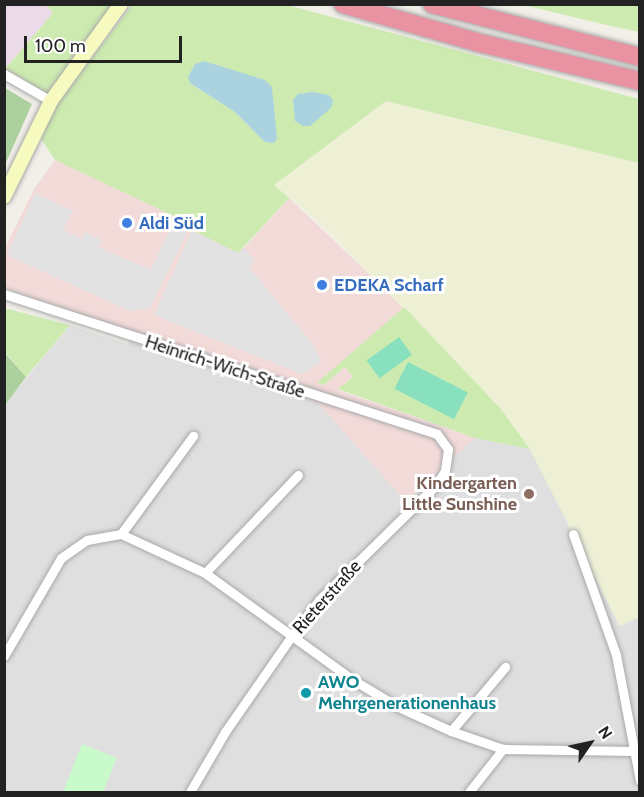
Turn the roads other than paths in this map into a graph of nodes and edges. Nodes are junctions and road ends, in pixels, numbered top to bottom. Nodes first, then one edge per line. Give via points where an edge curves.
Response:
1 (121, 4) edge
2 (343, 4) edge
3 (432, 4) edge
4 (639, 57) edge
5 (4, 74) edge
6 (639, 81) edge
7 (51, 101) junction
8 (4, 197) edge
9 (4, 294) edge
10 (193, 436) dead end
11 (445, 442) joint
12 (298, 475) dead end
13 (121, 534) junction
14 (573, 534) dead end
15 (205, 573) junction
16 (293, 634) junction
17 (4, 656) edge
18 (505, 667) dead end
19 (451, 731) junction
20 (503, 748) junction
21 (635, 751) junction
22 (639, 781) edge
23 (192, 790) edge
24 (203, 792) edge
25 (469, 792) edge

1 - 7 main road
2 - 6 highway via 476,42
3 - 4 highway
5 - 7 street
7 - 8 main road
9 - 11 street, Heinrich-Wich-Straße via 437,434
10 - 13 street
11 - 16 street, Rieterstraße via 448,457 436,485 319,600
12 - 15 street
13 - 15 street
13 - 17 street via 87,540 61,558 34,598
14 - 21 street via 606,618
15 - 16 street
16 - 19 street via 360,684
16 - 23 street, Rieterstraße via 225,732
18 - 19 street
19 - 20 street
20 - 21 street
20 - 25 street
21 - 22 street
23 - 24 street

